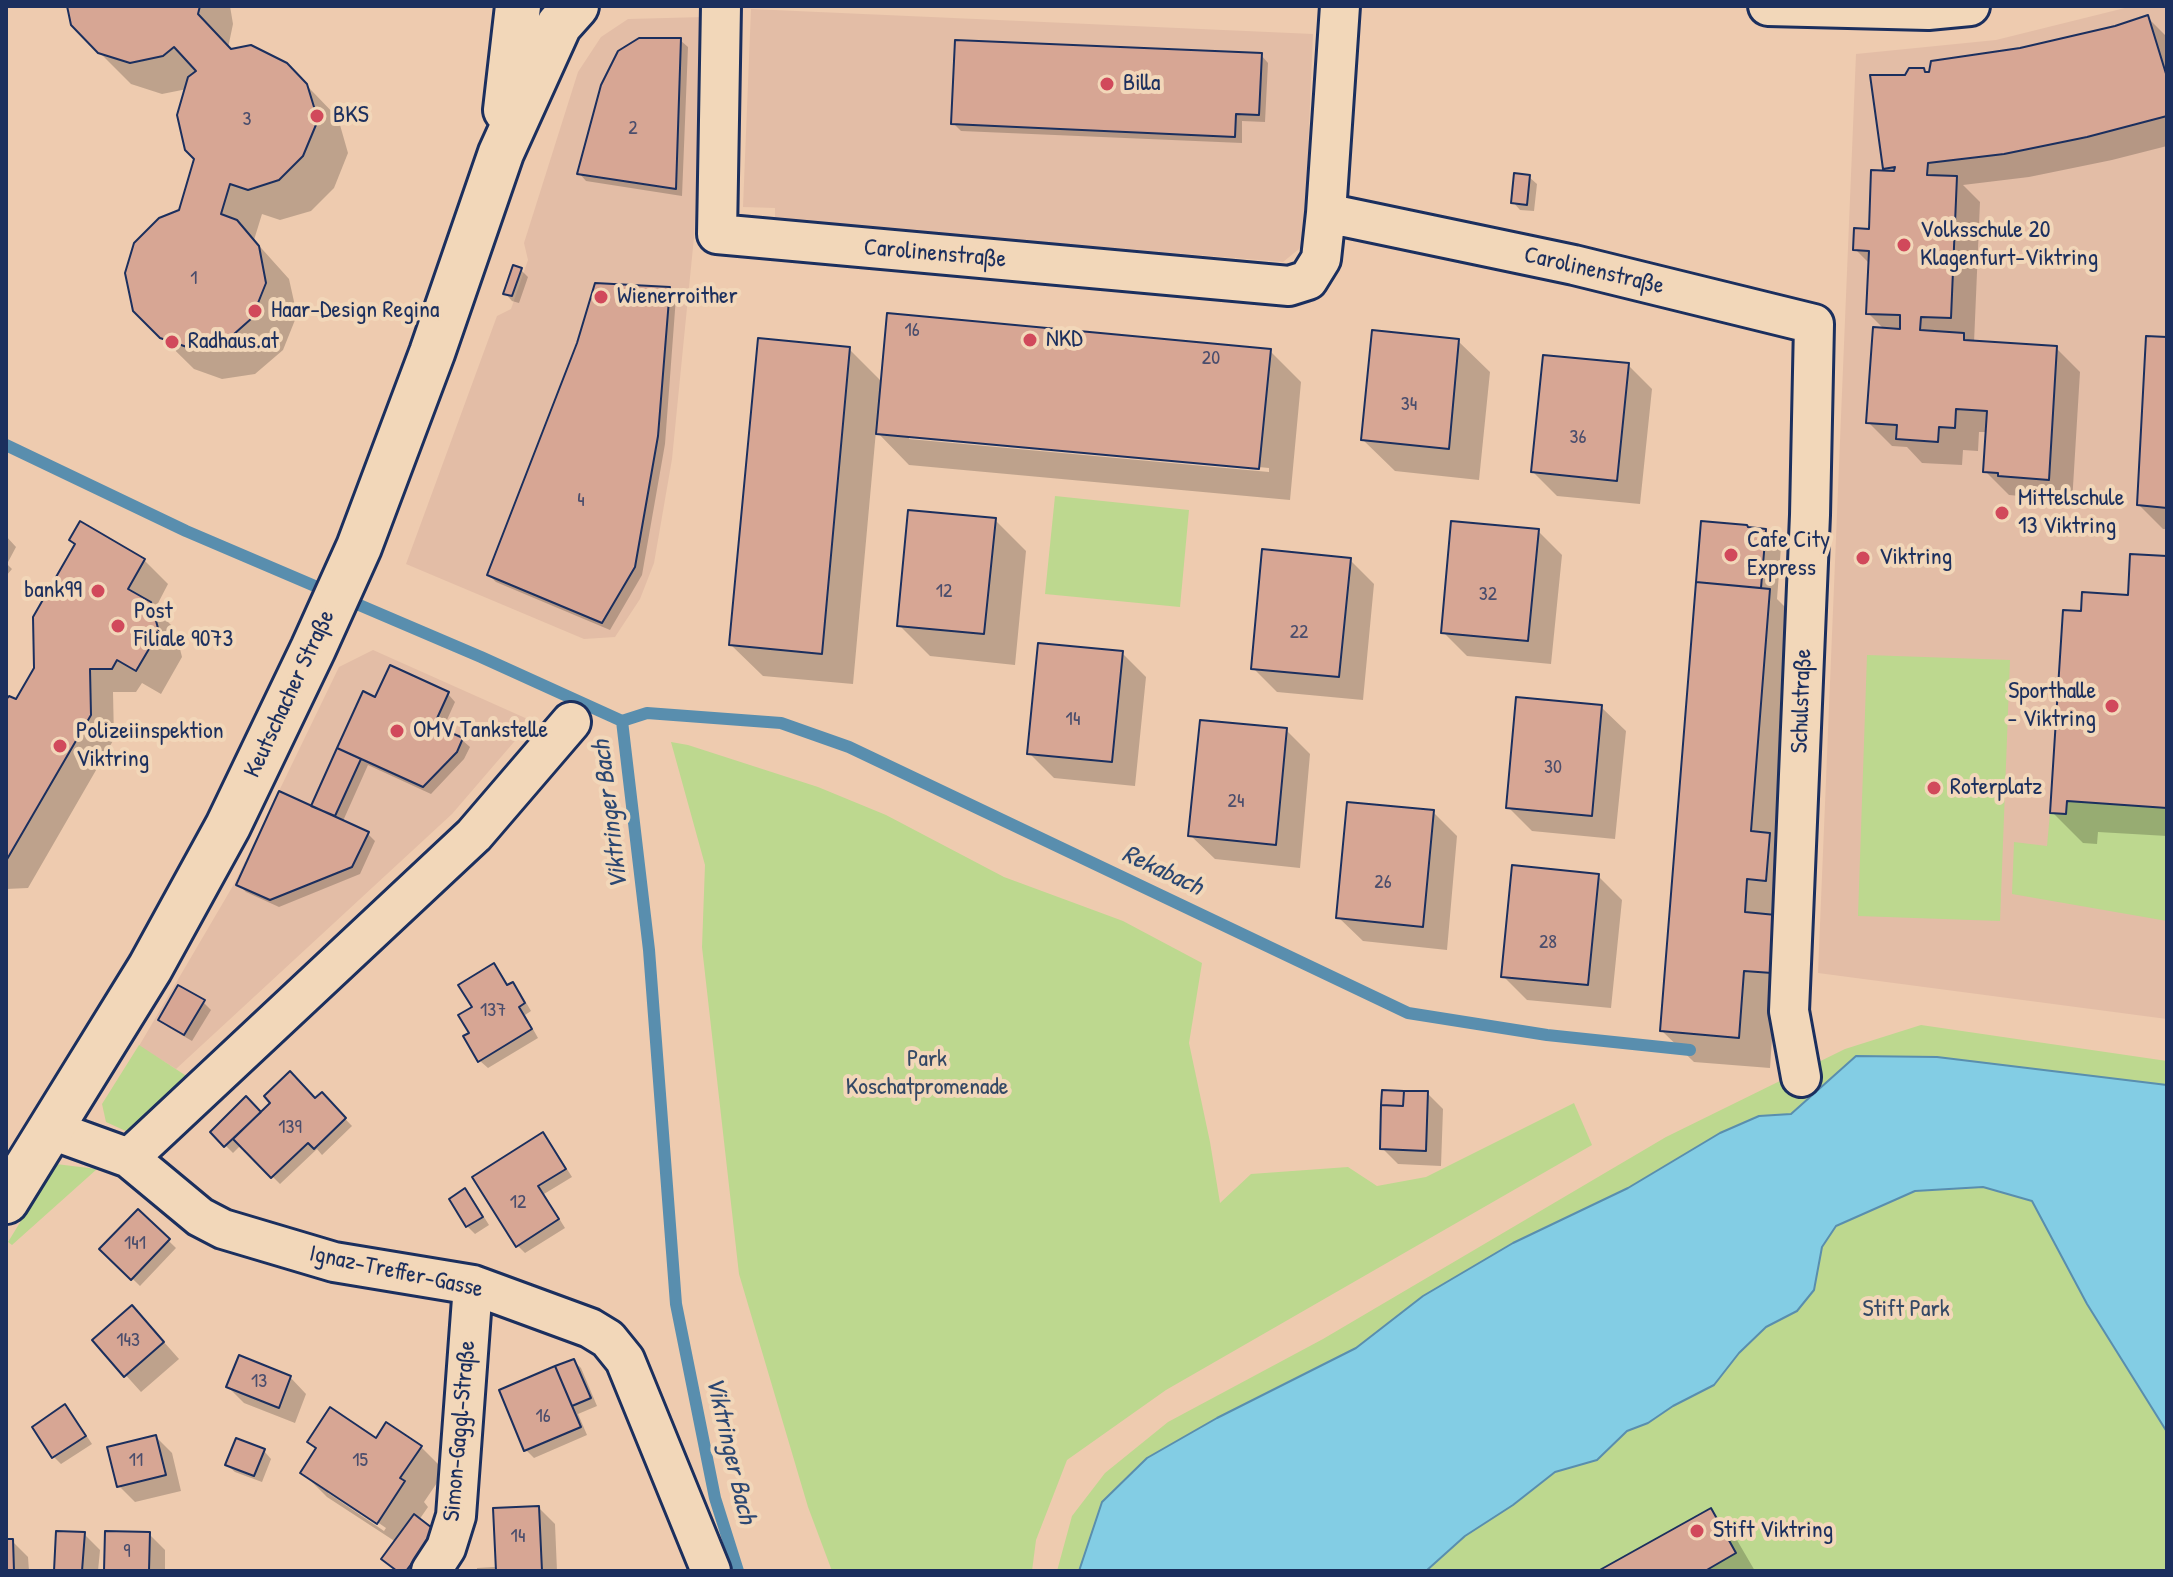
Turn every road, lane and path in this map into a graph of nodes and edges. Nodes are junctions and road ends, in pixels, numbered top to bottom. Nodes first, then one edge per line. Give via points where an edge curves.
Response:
1 (518, 6) edge
2 (576, 6) edge
3 (721, 6) edge
4 (1340, 6) edge
5 (1768, 6) edge
6 (1806, 6) edge
7 (1970, 6) edge
8 (501, 153) junction
9 (1326, 213) junction
10 (1814, 324) joint
11 (571, 722) dead end
12 (1801, 1077) dead end
13 (49, 1129) junction
14 (129, 1158) junction
15 (6, 1201) edge
16 (473, 1285) junction
17 (431, 1571) edge
18 (711, 1571) edge

1 - 8 main road, Keutschacher Straße
2 - 8 main road, Keutschacher Straße via 559,25
3 - 9 street, Carolinenstraße via 717,234 1289,286 1308,280 1321,259
4 - 9 street, Carolinenstraße
5 - 6 street
6 - 7 street
8 - 13 main road, Keutschacher Straße via 359,547 313,649 228,826 157,955
9 - 10 street, Carolinenstraße via 1574,265
10 - 12 street, Schulstraße via 1789,1011
11 - 14 street via 474,835
13 - 14 street, Ignaz-Treffer-Gasse
13 - 15 main road, Keutschacher Straße
14 - 16 street, Ignaz-Treffer-Gasse via 200,1217 223,1229 334,1262
16 - 17 street, Simon-Gaggl-Straße via 456,1516 446,1548
16 - 18 street, Ignaz-Treffer-Gasse via 608,1339 625,1360

